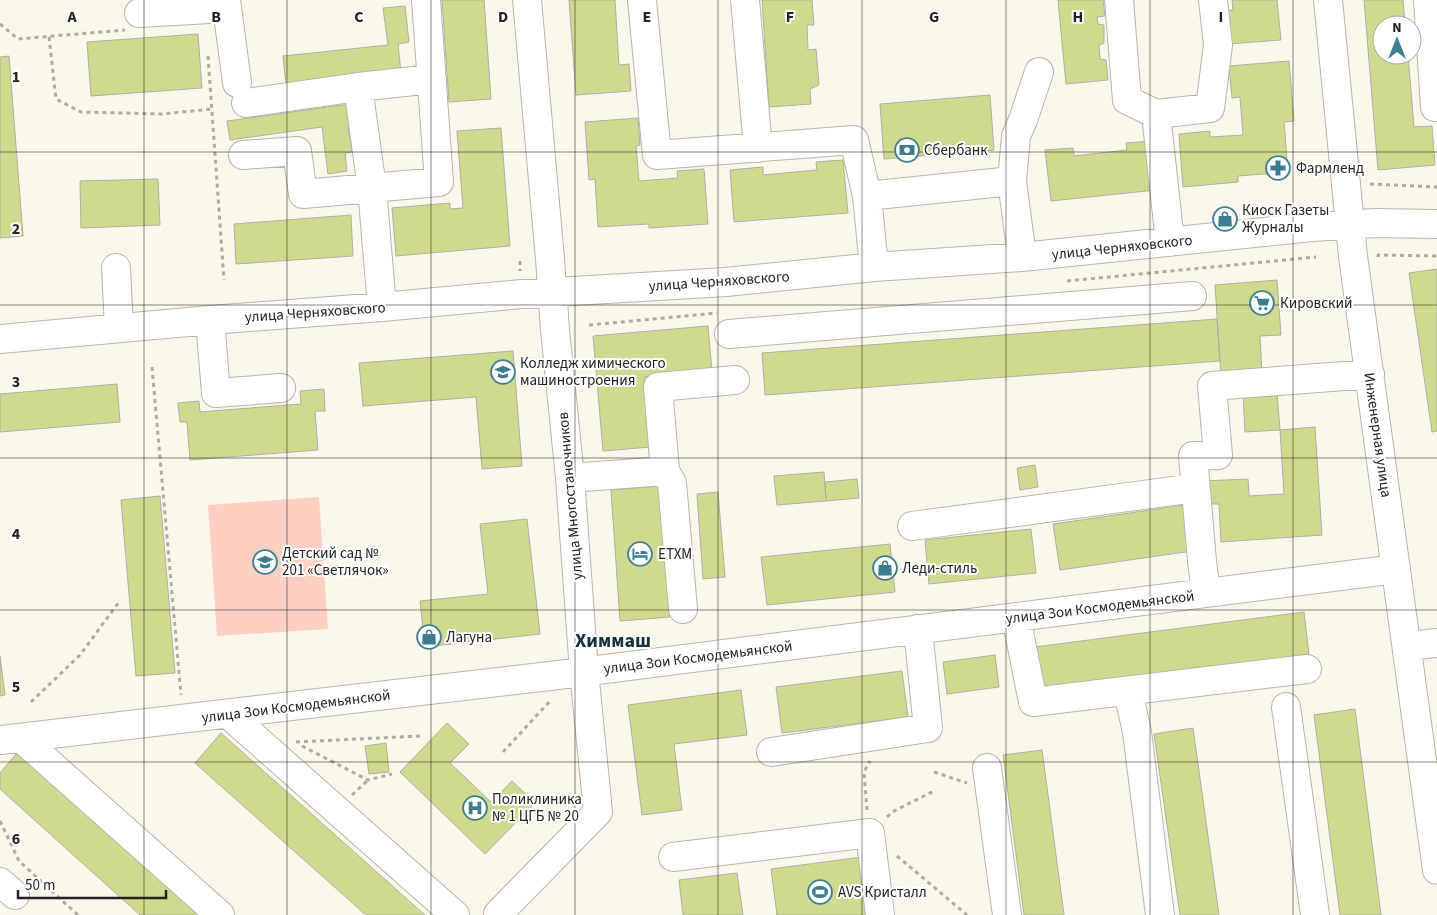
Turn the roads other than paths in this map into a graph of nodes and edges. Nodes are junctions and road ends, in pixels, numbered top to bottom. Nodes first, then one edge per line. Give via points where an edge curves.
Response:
1 (426, 0) edge
2 (527, 0) edge
3 (642, 0) edge
4 (746, 0) edge
5 (1119, 0) edge
6 (1213, 0) edge
7 (1328, 0) edge
8 (1428, 0) edge
9 (227, 4) edge
10 (133, 22) road end
11 (1040, 72) dead end
12 (432, 79) junction
13 (358, 87) junction
14 (1437, 107) edge
15 (1156, 114) junction
16 (758, 148) junction
17 (243, 155) dead end
18 (1012, 181) junction
19 (372, 188) junction
20 (867, 196) junction
21 (1350, 224) junction
22 (1437, 224) edge
23 (1170, 242) junction
24 (1022, 257) junction
25 (874, 267) junction
26 (116, 268) dead end
27 (553, 293) junction
28 (1192, 296) dead end
29 (382, 307) junction
30 (210, 320) junction
31 (119, 328) junction
32 (730, 334) dead end
33 (0, 339) edge
34 (1370, 374) junction
35 (734, 380) dead end
36 (281, 388) dead end
37 (665, 471) junction
38 (570, 478) junction
39 (1195, 488) junction
40 (912, 526) dead end
41 (1396, 569) junction
42 (1206, 593) junction
43 (683, 609) dead end
44 (1016, 617) junction
45 (918, 630) junction
46 (1437, 643) edge
47 (1406, 646) junction
48 (1307, 669) dead end
49 (584, 671) junction
50 (1128, 691) junction
51 (1286, 707) dead end
52 (228, 714) junction
53 (10, 739) edge
54 (771, 752) dead end
55 (988, 779) road end
56 (673, 857) dead end
57 (1437, 870) edge
58 (220, 915) edge
59 (455, 915) edge
60 (499, 915) edge
61 (880, 915) edge
62 (1007, 915) edge
63 (1160, 915) edge
64 (1315, 915) edge

1 - 12 street
2 - 27 street, улица Многостаночников
3 - 16 street via 657,155
4 - 16 street
5 - 15 street via 1127,100
6 - 15 street via 1218,45 1210,108
7 - 21 street, Инженерная улица
8 - 14 street
9 - 10 street
9 - 13 street via 241,93
11 - 18 street via 1016,136
12 - 13 street
12 - 19 street via 439,182
13 - 19 street
15 - 23 street
16 - 20 street via 854,140
17 - 19 street via 297,151 303,194
18 - 20 street
18 - 24 street
19 - 29 street
20 - 25 street
21 - 22 street, улица Черняховского
21 - 23 street, улица Черняховского
21 - 34 street, Инженерная улица
23 - 24 street, улица Черняховского
24 - 25 street, улица Черняховского
25 - 27 street, улица Черняховского via 726,282
26 - 31 street
27 - 29 street, улица Черняховского
27 - 38 street, улица Многостаночников
28 - 32 street
29 - 30 street, улица Черняховского
30 - 31 street, улица Черняховского
30 - 36 street via 216,393
31 - 33 street, улица Черняховского
34 - 39 street via 1212,386 1218,455 1193,456
34 - 41 street, Инженерная улица
35 - 37 street via 658,387
37 - 38 street
37 - 43 street via 672,483
38 - 49 street, улица Многостаночников
39 - 40 street
39 - 42 street
41 - 42 street, улица Зои Космодемьянской
41 - 47 street, Инженерная улица
42 - 44 street, улица Зои Космодемьянской
44 - 45 street, улица Зои Космодемьянской
44 - 50 street via 1033,702
45 - 49 street, улица Зои Космодемьянской
45 - 54 street via 928,728
46 - 47 street
47 - 57 street, Инженерная улица
48 - 50 street
49 - 52 street, улица Зои Космодемьянской
49 - 60 street, улица Многостаночников via 598,812
50 - 63 street via 1137,732
51 - 64 street
52 - 53 street, улица Зои Космодемьянской
52 - 59 street
53 - 58 street
55 - 62 street
56 - 61 street via 870,833

